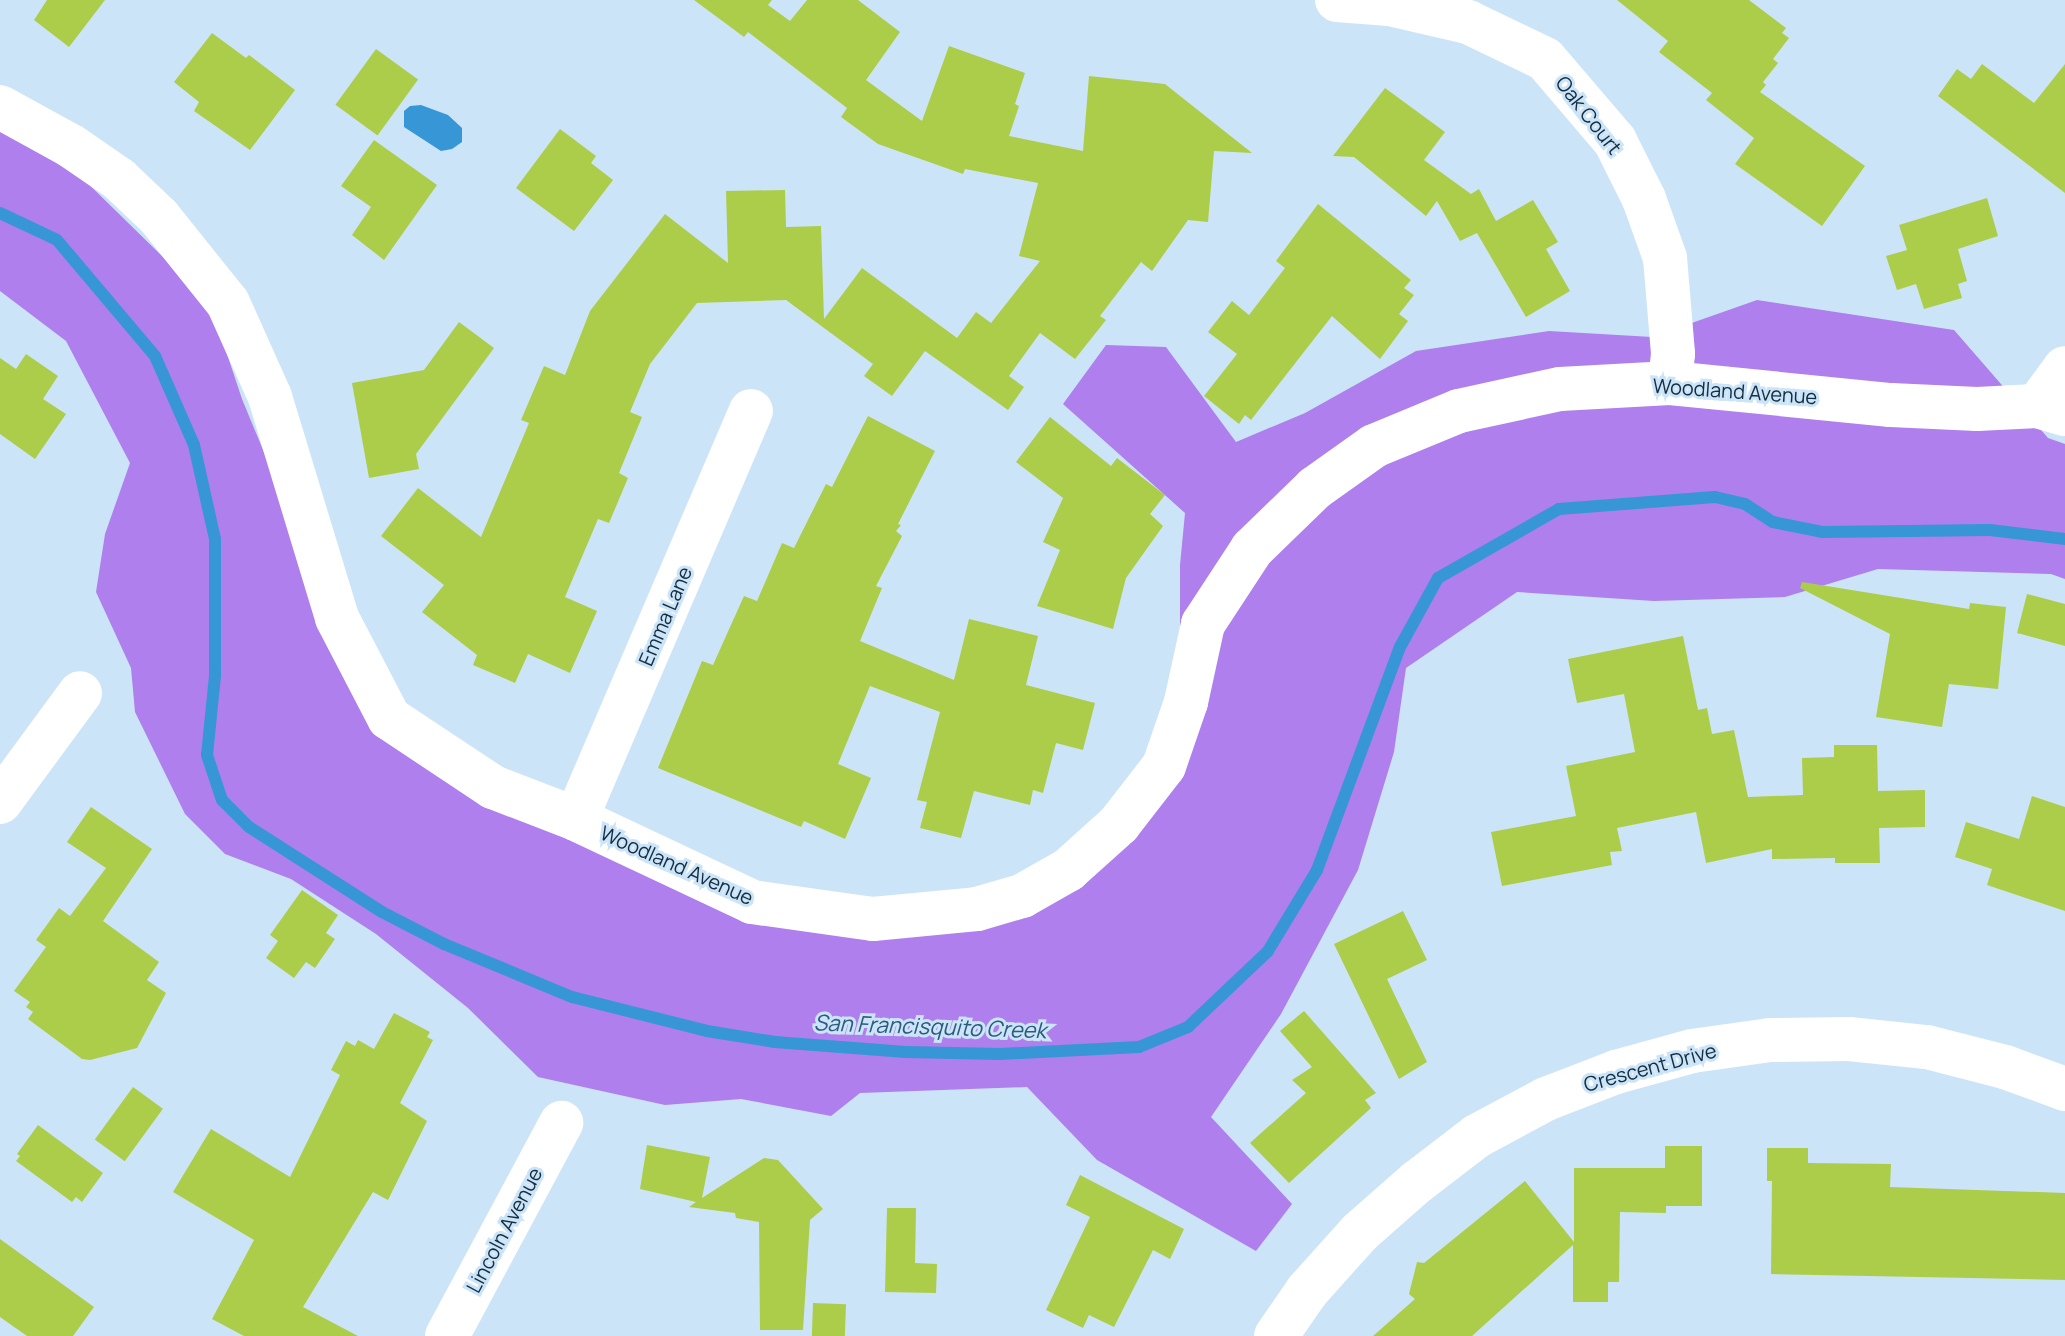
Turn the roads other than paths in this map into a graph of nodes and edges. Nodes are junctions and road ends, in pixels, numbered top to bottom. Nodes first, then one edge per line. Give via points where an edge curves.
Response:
1 (1337, 0) edge
2 (0, 107) edge
3 (2065, 368) edge
4 (1670, 383) junction
5 (2051, 410) edge
6 (751, 411) dead end
7 (80, 693) dead end
8 (0, 802) edge
9 (576, 819) junction
10 (2065, 1089) edge
11 (561, 1123) dead end
12 (447, 1336) edge
13 (1276, 1336) edge

1 - 4 street, Oak Court via 1390,4 1468,22 1545,59 1615,141 1644,199 1665,258
2 - 9 street, Woodland Avenue via 119,179 193,255 228,303 270,397 337,618 389,718 493,787
3 - 5 street
4 - 5 street, Woodland Avenue via 1891,405
4 - 9 street, Woodland Avenue via 1560,389 1459,411 1374,446 1315,488 1252,549 1203,624 1186,702 1164,766 1119,824 1068,870 1022,896 977,909 873,919 752,902
6 - 9 street, Emma Lane
7 - 8 street
10 - 13 street, Crescent Drive via 1927,1047 1849,1039 1770,1040 1692,1051 1616,1072 1546,1099 1477,1136 1417,1182 1360,1232 1307,1291
11 - 12 street, Lincoln Avenue

